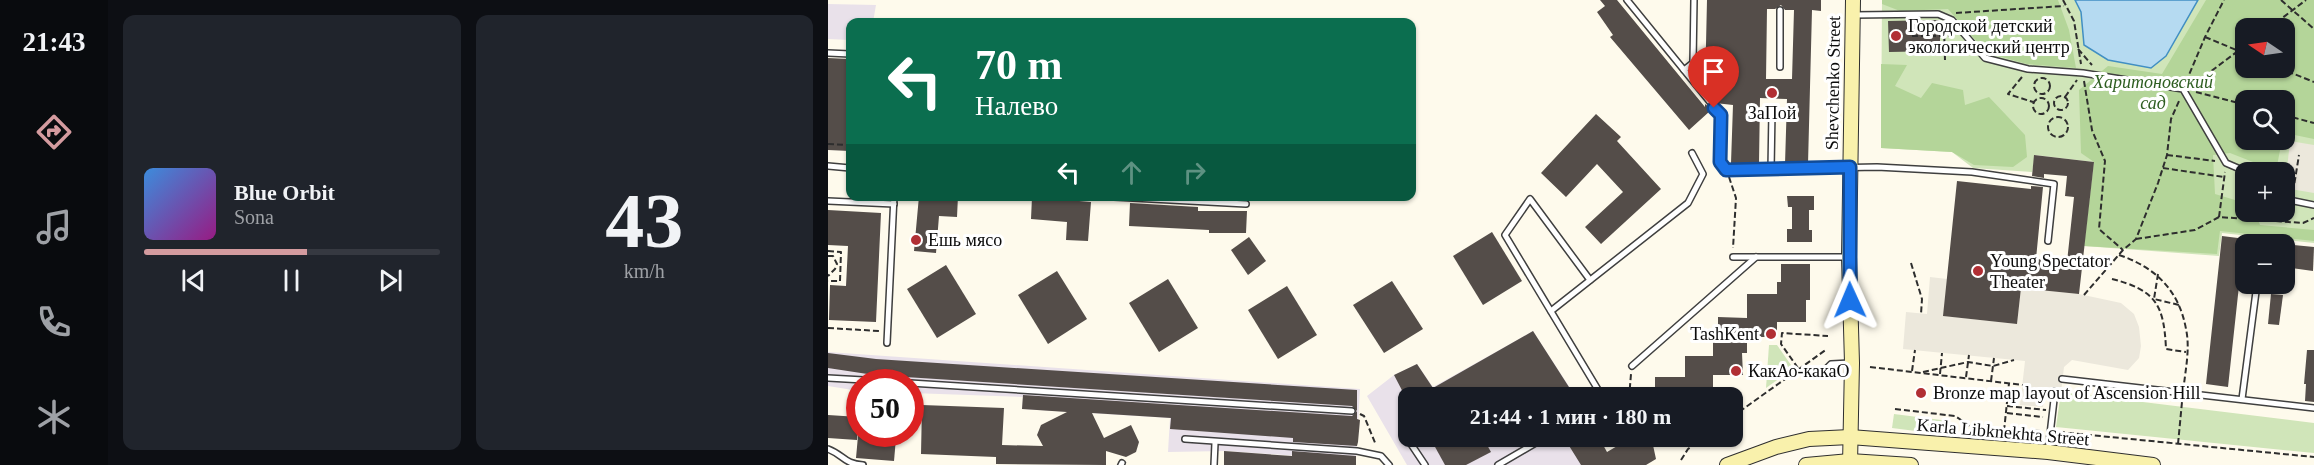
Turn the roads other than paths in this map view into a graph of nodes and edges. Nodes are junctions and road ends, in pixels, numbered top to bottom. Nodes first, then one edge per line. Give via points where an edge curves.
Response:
1 (1627, 0) edge
2 (1694, 0) edge
3 (1852, 0) edge
4 (1780, 10) dead end
5 (1852, 15) junction
6 (828, 53) edge
7 (846, 54) edge
8 (1780, 67) dead end
9 (1684, 70) junction
10 (1710, 102) dead end
11 (1714, 108) dead end
12 (1772, 110) dead end
13 (1692, 153) dead end
14 (828, 166) edge
15 (1850, 167) junction
16 (2235, 167) edge
17 (846, 168) edge
18 (1771, 170) junction
19 (846, 200) edge
20 (828, 201) edge
21 (894, 201) edge
22 (1189, 201) edge
23 (2295, 202) edge
24 (1246, 204) dead end
25 (2314, 205) edge
26 (2048, 241) dead end
27 (1733, 257) road end
28 (1756, 257) junction
29 (1849, 257) junction
30 (1590, 280) junction
31 (2256, 294) edge
32 (1551, 311) junction
33 (887, 343) dead end
34 (1852, 363) junction
35 (1632, 366) road end
36 (1825, 370) dead end
37 (828, 378) edge
38 (846, 379) edge
39 (2062, 379) dead end
40 (924, 384) edge
41 (1596, 387) edge
42 (2055, 391) dead end
43 (2242, 399) junction
44 (2314, 408) edge
45 (1352, 411) road end
46 (1850, 437) junction
47 (1185, 439) dead end
48 (1215, 442) junction
49 (1413, 447) edge
50 (1529, 447) edge
51 (828, 449) edge
52 (2048, 452) junction
53 (1850, 463) edge
54 (850, 465) edge
55 (863, 465) edge
56 (1214, 465) edge
57 (1389, 465) edge
58 (1425, 465) edge
59 (1498, 465) edge
60 (1726, 465) edge
61 (1806, 465) edge
62 (1911, 465) edge
63 (2153, 465) edge

1 - 9 lane
2 - 9 lane via 1694,63
3 - 5 main road, Shevchenko Street
4 - 8 lane
5 - 15 main road, Shevchenko Street
5 - 16 lane via 1941,16 1952,20 1985,58 2028,69 2083,73 2183,89 2226,163
6 - 7 lane
9 - 10 lane
11 - 18 lane via 1721,115 1720,162 1726,170
12 - 18 lane
13 - 30 lane via 1702,174 1688,203
14 - 17 lane
15 - 18 lane
15 - 26 lane via 1972,172 2054,184
15 - 29 main road, Shevchenko Street
19 - 20 lane
21 - 33 lane
22 - 24 lane
23 - 25 lane
27 - 28 lane
28 - 29 lane
28 - 35 lane
29 - 34 main road, Shevchenko Street
30 - 32 lane
30 - 32 lane via 1530,199 1505,235
31 - 43 lane
32 - 41 lane
34 - 36 lane via 1831,364
34 - 46 main road, Shevchenko Street
37 - 38 lane
39 - 43 lane
40 - 45 lane
42 - 52 lane
43 - 44 lane
46 - 52 main road, Karla Libknekhta Street
46 - 53 main road, Shevchenko Street
46 - 60 main road, Karla Libknekhta Street via 1809,439
47 - 48 lane
48 - 56 lane
48 - 57 lane via 1357,451 1380,456
49 - 58 lane
50 - 59 lane
51 - 54 lane
52 - 63 main road, Karla Libknekhta Street
53 - 61 main road
53 - 62 main road
54 - 55 lane

